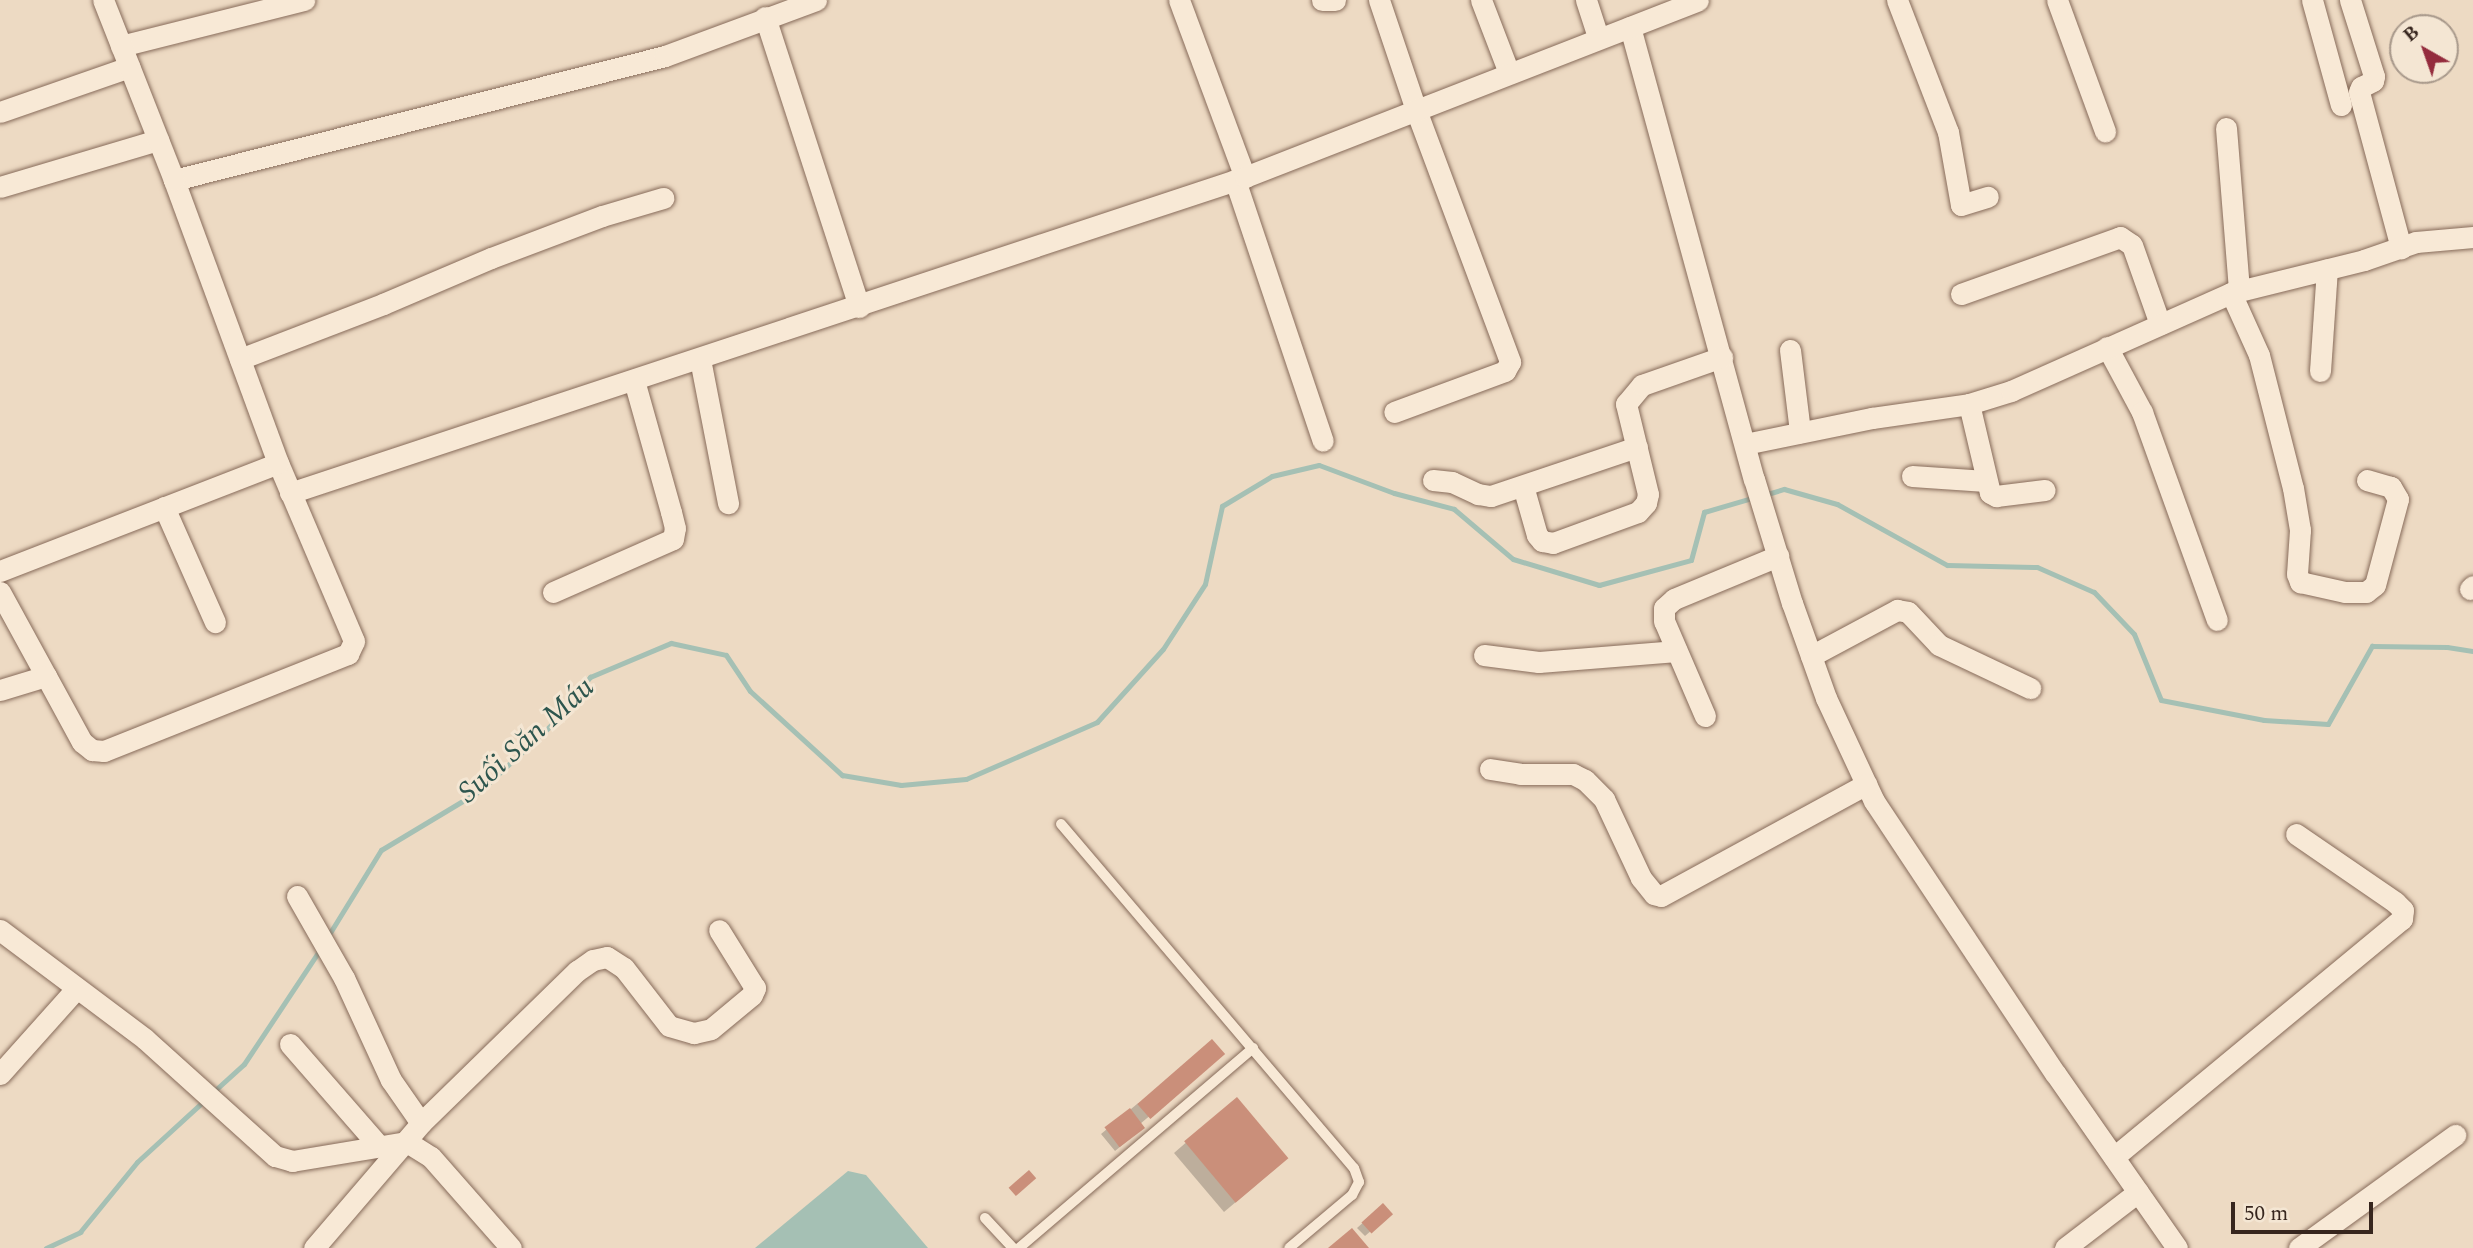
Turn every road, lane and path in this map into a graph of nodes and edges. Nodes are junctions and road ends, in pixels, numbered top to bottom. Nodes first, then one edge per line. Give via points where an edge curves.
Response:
1 (103, 0) edge
2 (304, 0) edge
3 (816, 0) edge
4 (1179, 0) edge
5 (1322, 0) edge
6 (1335, 0) edge
7 (1378, 0) edge
8 (1481, 0) edge
9 (1586, 0) edge
10 (1698, 0) edge
11 (1896, 0) edge
12 (2057, 0) edge
13 (2312, 0) edge
14 (2350, 0) edge
15 (765, 17) junction
16 (1630, 27) junction
17 (1598, 38) junction
18 (121, 46) junction
19 (129, 66) junction
20 (1509, 73) junction
21 (2341, 105) dead end
22 (1416, 110) junction
23 (0, 112) edge
24 (2226, 128) dead end
25 (2105, 131) dead end
26 (158, 140) junction
27 (1240, 178) junction
28 (174, 180) junction
29 (0, 187) edge
30 (1988, 197) dead end
31 (663, 198) dead end
32 (2473, 237) edge
33 (2401, 248) junction
34 (2327, 270) junction
35 (2235, 292) junction
36 (1961, 294) dead end
37 (859, 307) junction
38 (2160, 324) junction
39 (2107, 347) junction
40 (1790, 350) dead end
41 (1722, 356) junction
42 (240, 359) junction
43 (699, 359) junction
44 (2320, 371) dead end
45 (634, 380) junction
46 (1969, 404) junction
47 (1394, 412) dead end
48 (1800, 432) junction
49 (1323, 441) dead end
50 (1745, 444) junction
51 (1636, 447) junction
52 (278, 463) junction
53 (1912, 476) dead end
54 (1433, 480) dead end
55 (2367, 480) dead end
56 (1986, 481) junction
57 (1523, 486) junction
58 (2045, 490) dead end
59 (290, 494) junction
60 (728, 503) dead end
61 (164, 507) junction
62 (1778, 556) junction
63 (0, 570) edge
64 (0, 592) edge
65 (553, 592) dead end
66 (2217, 620) dead end
67 (215, 622) dead end
68 (1677, 651) junction
69 (1484, 655) dead end
70 (1811, 656) junction
71 (46, 676) junction
72 (2030, 688) dead end
73 (0, 690) edge
74 (1704, 716) dead end
75 (1490, 769) dead end
76 (1866, 784) junction
77 (1061, 824) dead end
78 (2296, 834) dead end
79 (297, 895) dead end
80 (0, 930) edge
81 (719, 930) dead end
82 (77, 988) junction
83 (290, 1044) dead end
84 (1254, 1048) junction
85 (0, 1074) edge
86 (421, 1123) junction
87 (2455, 1135) dead end
88 (407, 1142) junction
89 (378, 1145) junction
90 (2114, 1157) junction
91 (2138, 1192) junction
92 (985, 1217) dead end
93 (314, 1248) edge
94 (511, 1248) edge
95 (1013, 1248) edge
96 (1019, 1248) edge
97 (1289, 1248) edge
98 (2065, 1248) edge
99 (2177, 1248) edge
100 (2299, 1248) edge

1 - 18 street
2 - 18 street
3 - 15 street
4 - 27 street
5 - 6 street
7 - 22 street
8 - 20 street
9 - 17 street
10 - 16 street
11 - 30 street via 1948,132 1961,205
12 - 25 street
13 - 21 street
14 - 33 street via 2374,78 2359,92
15 - 28 street via 665,56
15 - 37 street
16 - 17 street
16 - 41 street
17 - 20 street
18 - 19 street
19 - 23 street
19 - 26 street
20 - 22 street
22 - 27 street
22 - 47 street via 1510,362 1505,371
24 - 35 street
26 - 28 street
26 - 29 street
27 - 37 street
27 - 49 street
28 - 42 street
31 - 42 street via 503,253
32 - 33 street via 2416,242
33 - 34 street
34 - 35 street
34 - 44 street
35 - 38 street
35 - 55 street via 2259,355 2293,488 2300,530 2300,582 2345,592 2366,592 2375,585 2398,499 2391,487
36 - 38 street via 2120,237 2132,245
37 - 43 street
38 - 39 street
39 - 46 street via 2011,391
39 - 66 street via 2142,412
40 - 48 street
41 - 50 street
41 - 51 street via 1633,392 1626,404
42 - 52 street
43 - 45 street
43 - 60 street
45 - 59 street
45 - 65 street via 671,512 673,539
46 - 48 street
46 - 56 street
48 - 50 street
50 - 62 street
51 - 57 street
51 - 57 street via 1648,494 1646,503 1638,512 1553,543 1537,535
52 - 59 street
52 - 61 street
53 - 56 street
54 - 57 street via 1491,496
56 - 58 street via 1993,496
59 - 71 street via 354,641 348,654 104,751 92,750 82,742
61 - 63 street
61 - 67 street
62 - 68 street via 1674,599 1664,608 1664,621
62 - 70 street
64 - 71 street
68 - 69 street via 1539,662
68 - 74 street
70 - 72 street via 1897,610 1908,612 1938,645
70 - 76 street
71 - 73 street
75 - 76 street via 1520,775 1573,774 1585,780 1604,799 1641,878 1661,896
76 - 90 street
77 - 84 lane
78 - 90 street via 2395,902 2403,910 2402,919
79 - 86 street via 391,1080
80 - 82 street
81 - 86 street via 755,988 711,1029 694,1033 669,1026 624,968 607,957 593,960
82 - 85 street
82 - 89 street via 145,1039 283,1160
83 - 89 street
84 - 96 lane
84 - 97 lane via 1354,1167 1359,1182 1352,1195
86 - 88 street
87 - 100 street
88 - 89 street
88 - 93 street
88 - 94 street via 431,1157
90 - 91 street
91 - 98 street
91 - 99 street
92 - 95 lane

